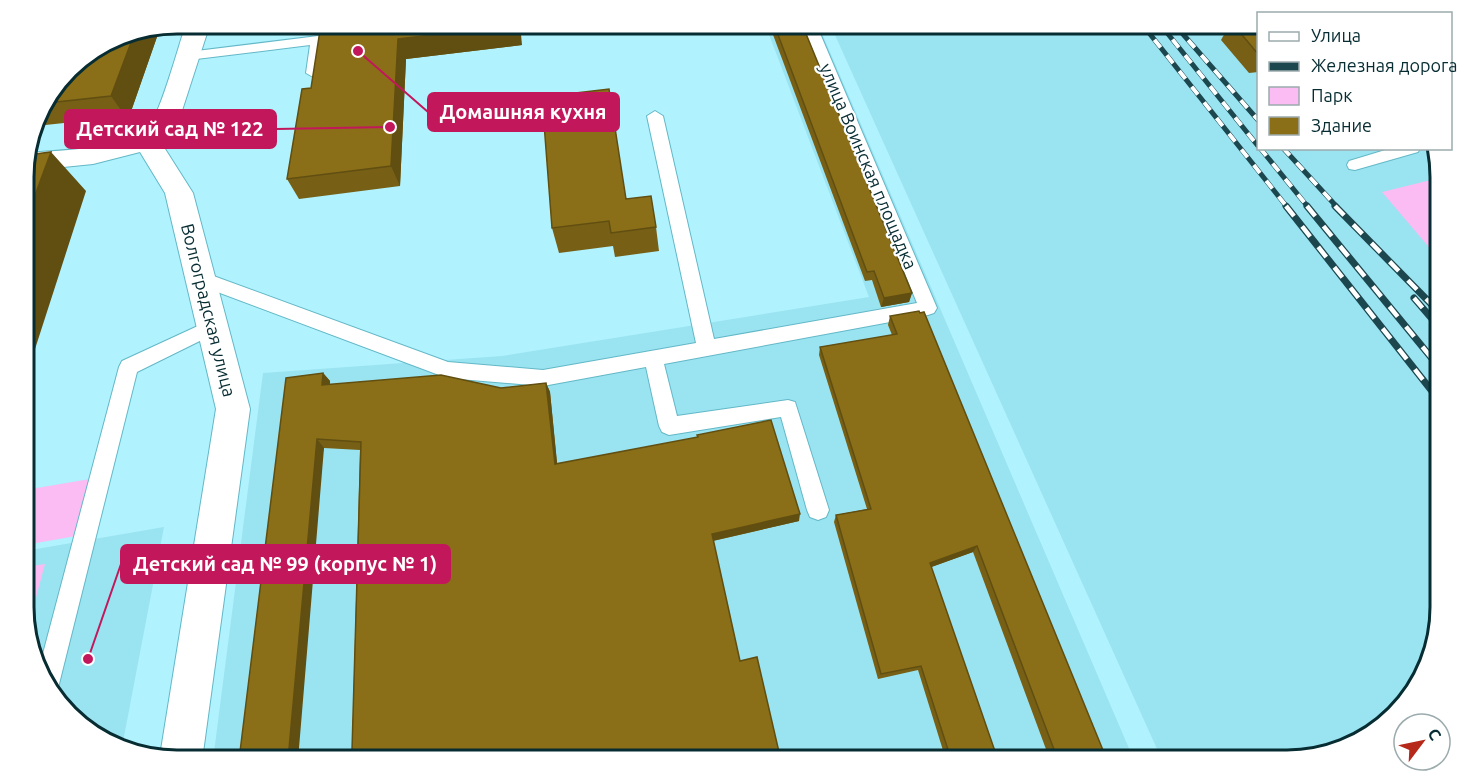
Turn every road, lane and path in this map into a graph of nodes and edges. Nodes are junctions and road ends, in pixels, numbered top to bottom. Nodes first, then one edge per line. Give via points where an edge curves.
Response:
1 (195, 35) edge
2 (814, 35) edge
3 (188, 56) junction
4 (313, 73) edge
5 (655, 116) dead end
6 (147, 139) junction
7 (1405, 150) edge
8 (36, 161) edge
9 (1355, 165) dead end
10 (202, 279) junction
11 (213, 326) junction
12 (707, 349) junction
13 (653, 358) junction
14 (818, 510) dead end
15 (50, 671) edge
16 (182, 750) edge

1 - 3 street
2 - 12 lane, улица Воинская площадка via 928,308
3 - 4 lane via 318,40
3 - 6 street via 165,123
5 - 12 lane
6 - 8 street via 93,155
6 - 10 street, Волгоградская улица via 180,193
7 - 9 lane
10 - 11 street, Волгоградская улица
10 - 13 lane via 447,370 543,378
11 - 15 lane via 129,367
11 - 16 street, Волгоградская улица via 233,409
12 - 13 lane
13 - 14 lane via 669,426 788,408

